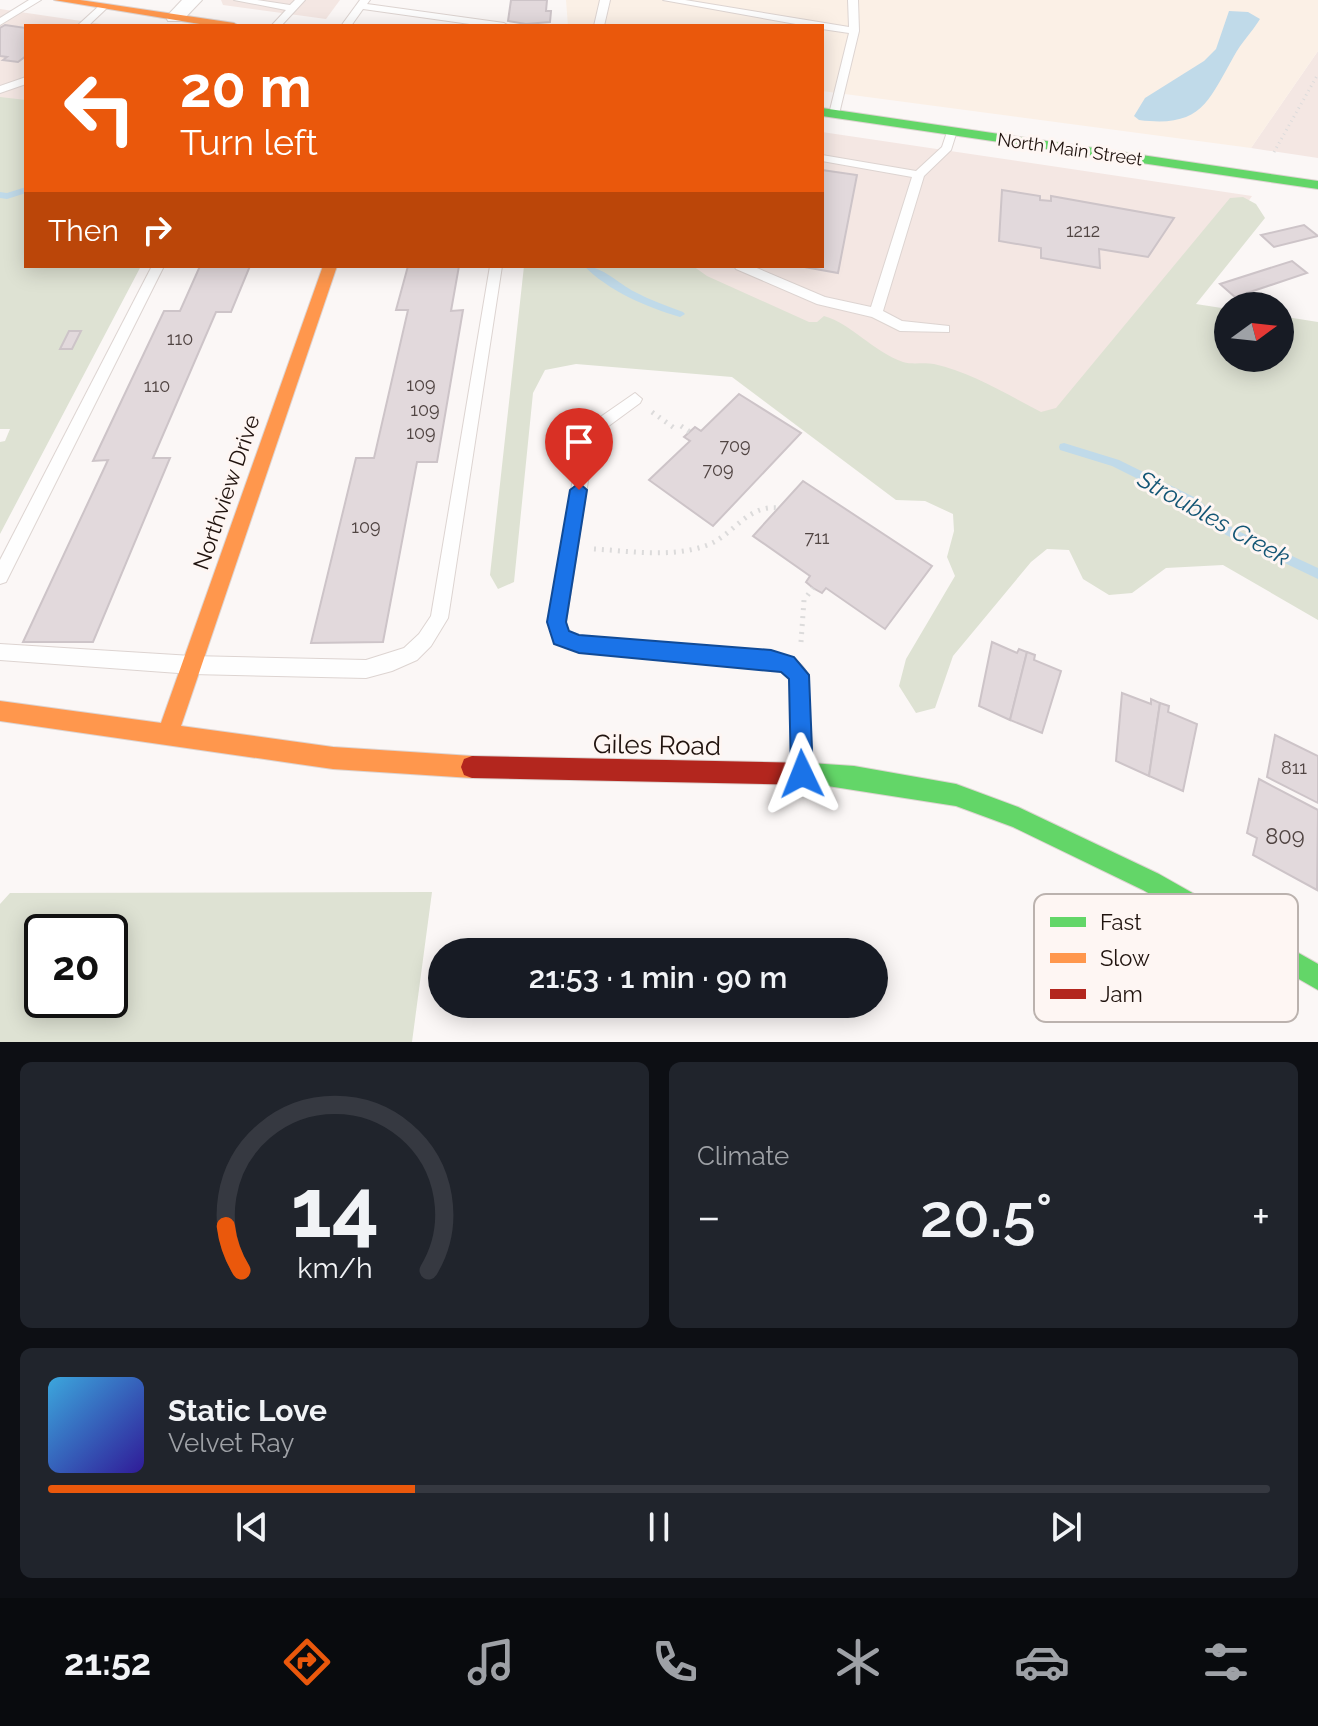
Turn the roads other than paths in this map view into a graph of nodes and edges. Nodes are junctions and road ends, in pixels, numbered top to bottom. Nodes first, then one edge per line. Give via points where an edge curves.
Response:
1 (36, 0) edge
2 (59, 0) edge
3 (193, 0) edge
4 (239, 0) edge
5 (605, 0) edge
6 (668, 0) edge
7 (853, 0) edge
8 (81, 2) edge
9 (363, 3) edge
10 (296, 4) edge
11 (137, 5) edge
12 (103, 7) junction
13 (185, 21) edge
14 (0, 22) edge
15 (84, 24) edge
16 (214, 24) edge
17 (278, 24) edge
18 (347, 24) edge
19 (492, 24) edge
20 (599, 24) edge
21 (812, 24) edge
22 (824, 26) edge
23 (854, 31) junction
24 (24, 81) edge
25 (0, 90) edge
26 (828, 113) edge
27 (952, 131) junction
28 (824, 158) edge
29 (919, 175) junction
30 (1318, 185) edge
31 (157, 268) edge
32 (329, 268) edge
33 (496, 268) edge
34 (745, 268) edge
35 (876, 313) junction
36 (944, 329) dead end
37 (635, 399) dead end
38 (0, 577) edge
39 (0, 652) edge
40 (192, 665) junction
41 (0, 711) edge
42 (168, 734) junction
43 (802, 774) junction
44 (1172, 894) edge
45 (1298, 967) edge
46 (1318, 978) edge

1 - 14 lane
2 - 8 street
3 - 13 street
4 - 10 lane
5 - 20 lane
6 - 21 lane
7 - 23 lane
8 - 12 street
9 - 18 lane
9 - 19 lane
10 - 17 lane
11 - 12 street
11 - 13 street
12 - 15 lane
13 - 16 street
22 - 23 lane
23 - 26 lane
24 - 25 lane
26 - 27 street, North Main Street
27 - 29 lane via 947,148
27 - 30 street, North Main Street
28 - 29 lane
29 - 35 lane
31 - 38 lane
32 - 40 street, Northview Drive
33 - 40 lane via 439,618 423,646 394,663 366,669
34 - 35 lane via 822,301
35 - 36 lane via 900,326
37 - 43 lane via 588,433 557,622 561,637 579,644 787,664 799,675
39 - 40 lane
40 - 42 street, Northview Drive
41 - 42 street, Giles Road
42 - 43 street, Giles Road via 333,758 446,766
43 - 44 street, Giles Road via 854,777 956,795 1018,818
45 - 46 street, Giles Road

